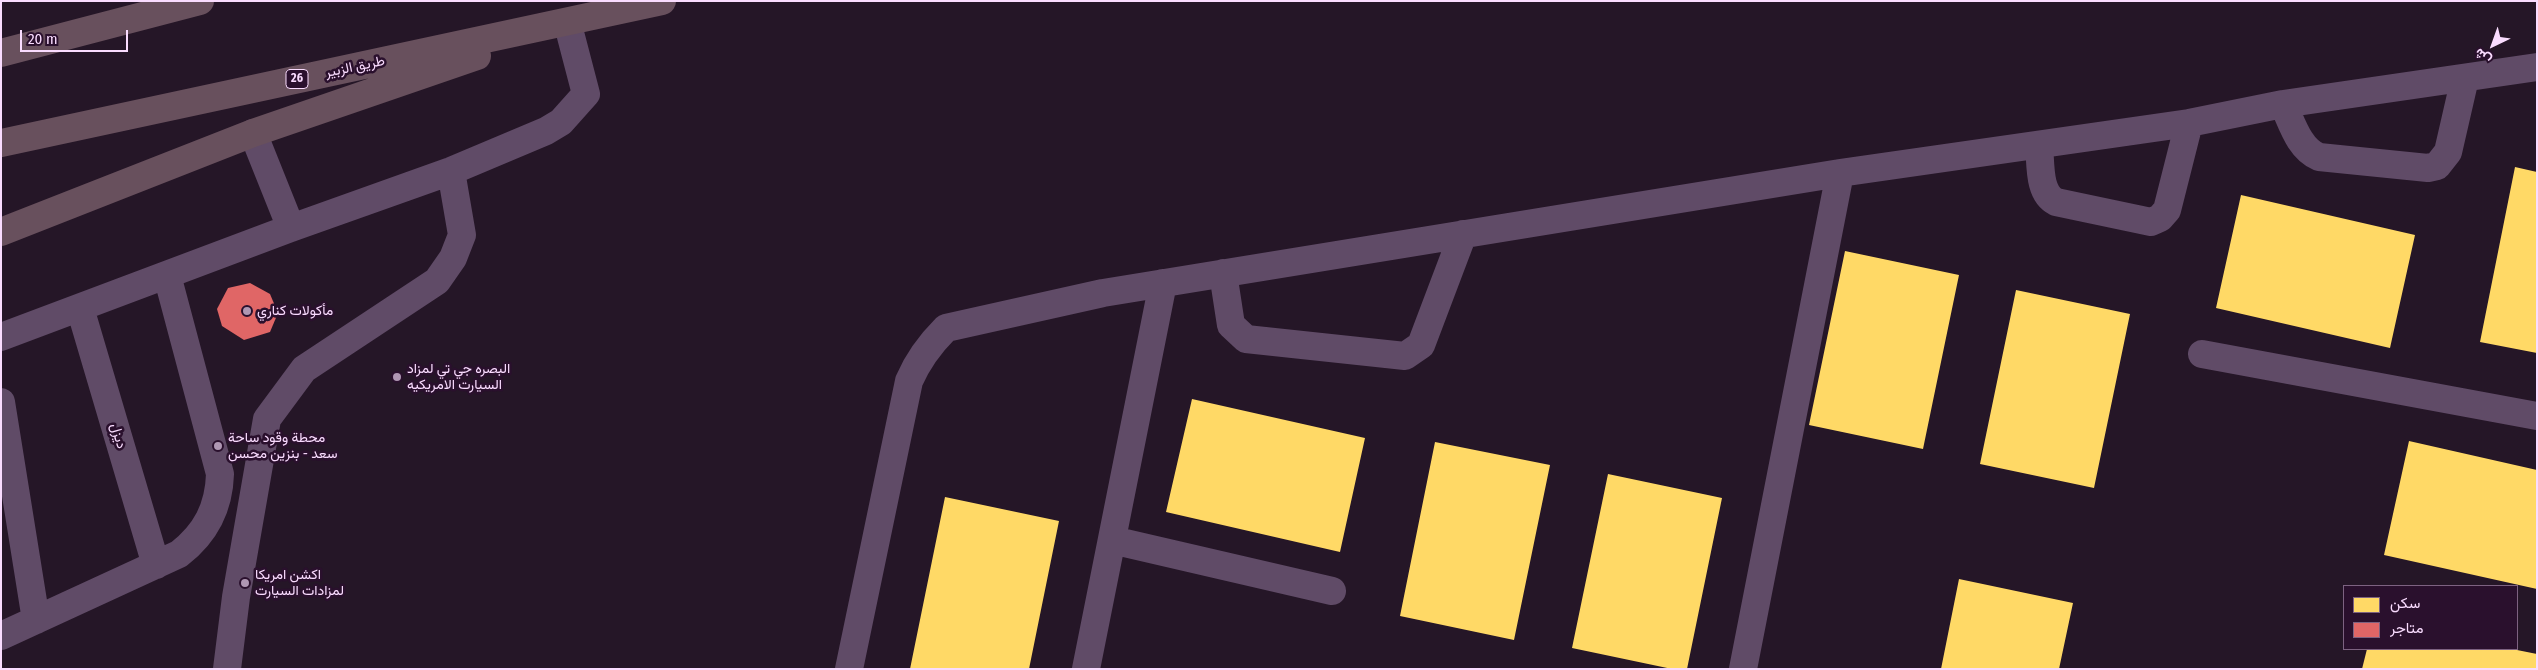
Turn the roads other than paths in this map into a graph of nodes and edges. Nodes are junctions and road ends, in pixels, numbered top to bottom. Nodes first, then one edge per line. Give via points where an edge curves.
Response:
1 (200, 1) edge
2 (662, 1) edge
3 (580, 20) junction
4 (33, 46) junction
5 (1, 49) edge
6 (1, 53) edge
7 (2537, 68) edge
8 (2466, 78) junction
9 (2283, 104) junction
10 (2189, 123) junction
11 (253, 133) junction
12 (1, 143) edge
13 (2039, 145) junction
14 (451, 171) junction
15 (1840, 173) junction
16 (291, 228) junction
17 (1, 232) edge
18 (1463, 234) junction
19 (1223, 273) junction
20 (166, 275) junction
21 (1163, 283) junction
22 (80, 308) junction
23 (1, 337) edge
24 (2202, 354) dead end
25 (1, 402) edge
26 (2537, 416) edge
27 (1112, 540) junction
28 (156, 565) junction
29 (1332, 590) dead end
30 (36, 620) junction
31 (1, 636) edge
32 (227, 669) edge
33 (849, 669) edge
34 (1086, 669) edge
35 (1742, 669) edge

1 - 4 highway
2 - 3 highway, 26
3 - 11 highway
3 - 12 highway, طريق الزبير / 26
3 - 14 street via 586,94 575,109 546,131
4 - 5 highway
4 - 6 highway
7 - 8 street
8 - 9 street
8 - 9 street via 2448,152 2437,166 2428,168 2311,154 2304,148
9 - 10 street
10 - 13 street
10 - 13 street via 2167,210 2151,222 2048,198 2044,190
11 - 16 street
11 - 17 highway
13 - 15 street
14 - 16 street
14 - 32 street via 462,235 454,258 437,281 304,369 267,419
15 - 18 street
15 - 35 street
16 - 20 street
18 - 19 street
18 - 19 street via 1421,345 1405,356 1246,339 1231,325
19 - 21 street
20 - 22 street
20 - 28 street via 220,474 216,505 202,533 179,554
21 - 27 street
21 - 33 street via 946,328 931,342 917,360 909,382
22 - 23 street
22 - 28 street, ديزل
24 - 26 street
25 - 30 street
27 - 29 street
27 - 34 street
28 - 30 street
30 - 31 street

